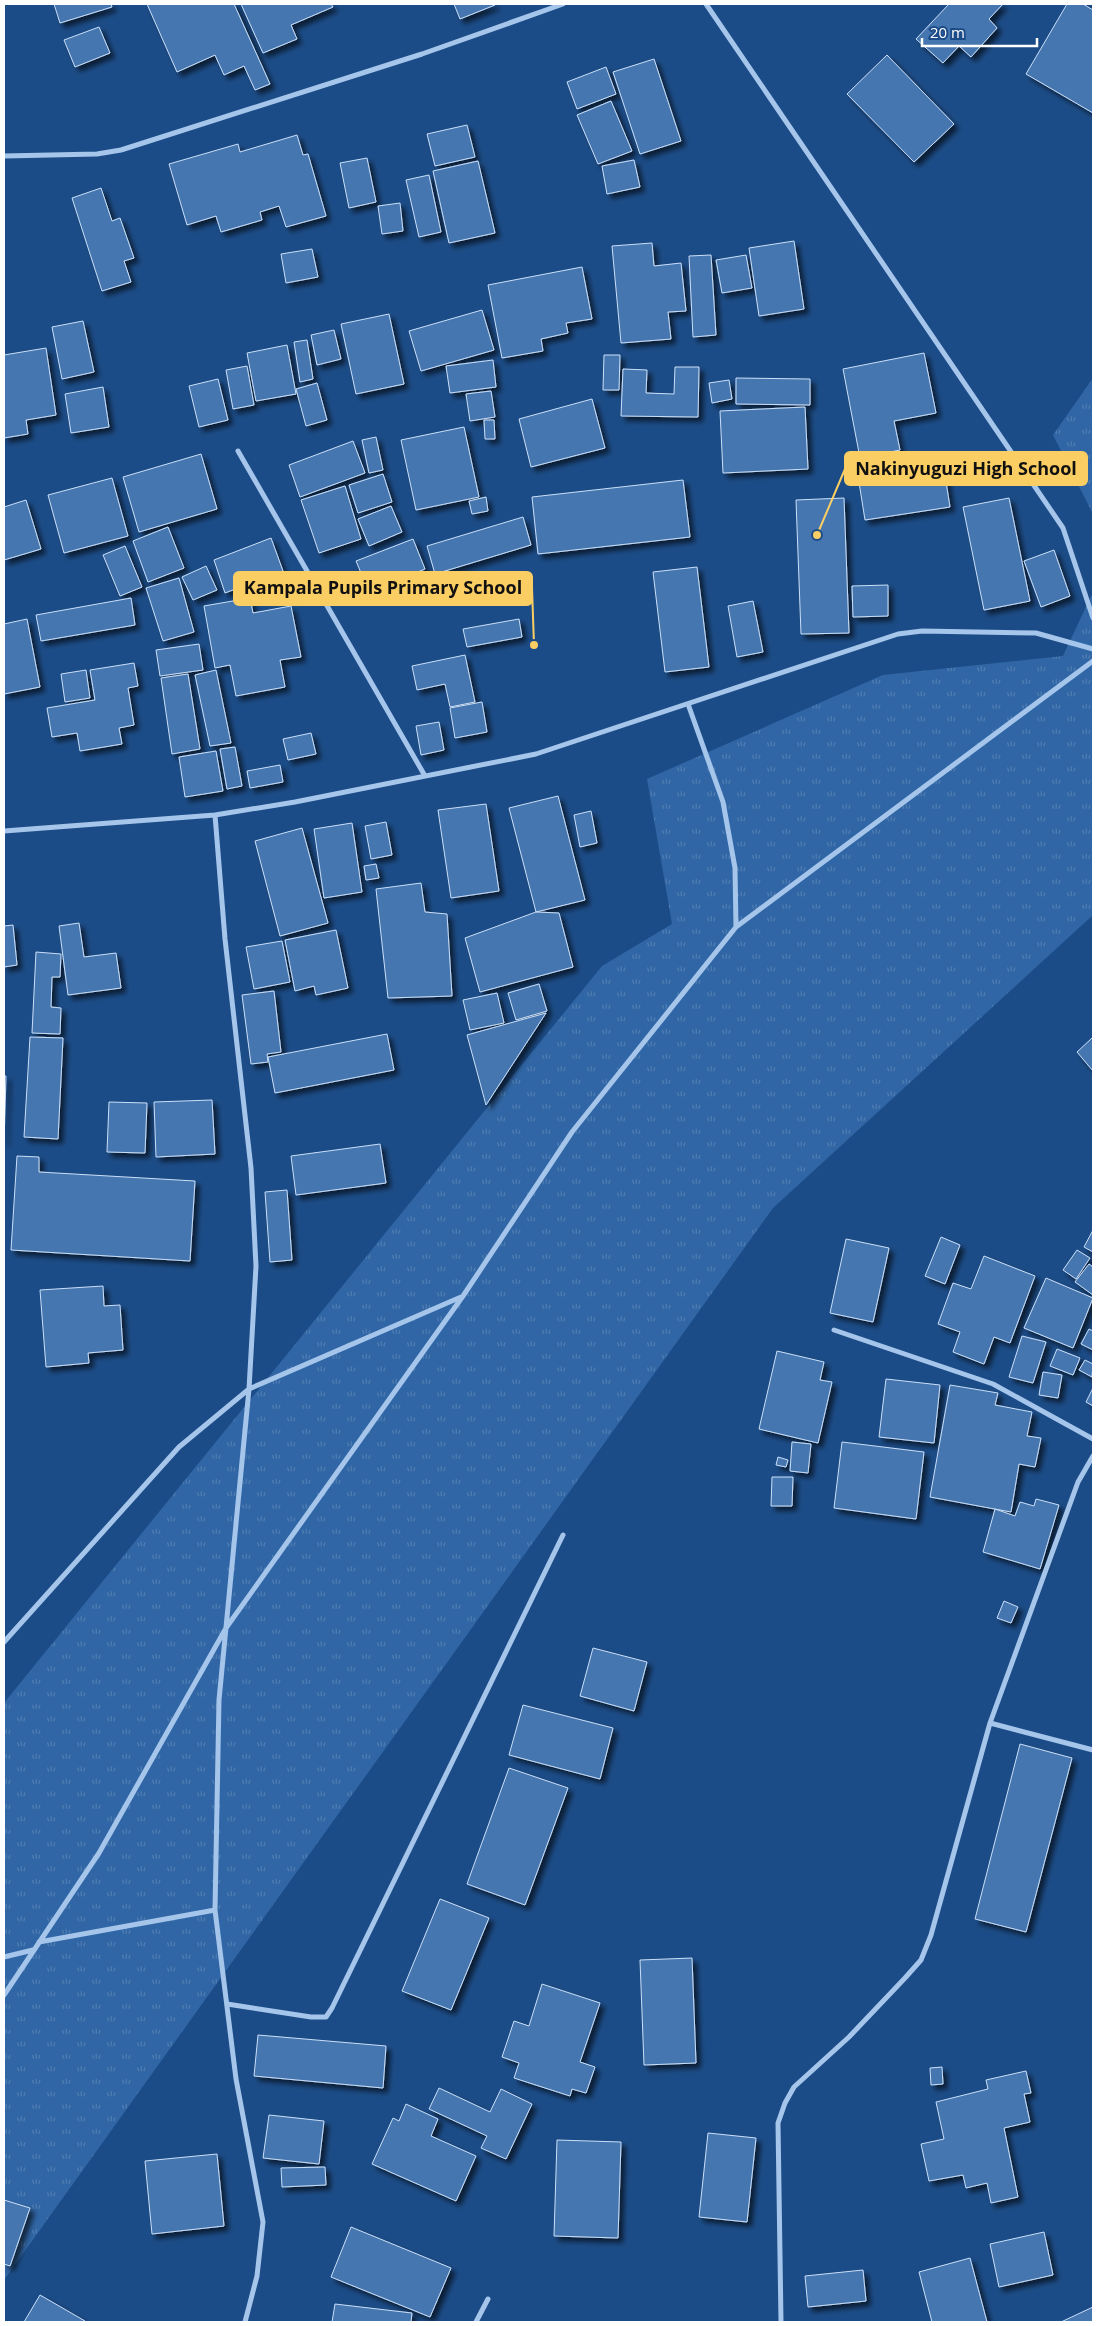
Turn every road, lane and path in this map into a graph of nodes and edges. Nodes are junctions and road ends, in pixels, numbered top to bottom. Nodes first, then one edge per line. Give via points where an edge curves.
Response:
1 (563, 4) edge
2 (706, 4) edge
3 (4, 156) edge
4 (238, 450) dead end
5 (1093, 618) edge
6 (1093, 649) edge
7 (1093, 660) edge
8 (688, 704) junction
9 (425, 776) junction
10 (215, 815) junction
11 (4, 831) edge
12 (736, 927) junction
13 (463, 1296) junction
14 (834, 1330) dead end
15 (249, 1389) junction
16 (1093, 1439) edge
17 (1093, 1456) edge
18 (563, 1535) dead end
19 (226, 1628) junction
20 (4, 1642) edge
21 (990, 1723) junction
22 (1093, 1750) edge
23 (215, 1910) junction
24 (40, 1942) junction
25 (34, 1950) junction
26 (4, 1957) edge
27 (4, 1995) edge
28 (227, 2004) junction
29 (488, 2299) dead end
30 (245, 2322) edge
31 (476, 2322) edge
32 (781, 2322) edge

1 - 3 street via 422,54 121,150 97,154
2 - 5 street via 1063,528
4 - 9 street
6 - 8 street via 1036,633 898,634
7 - 12 street
8 - 9 street via 536,754
8 - 12 street via 724,802 735,868
9 - 10 street
10 - 11 street
10 - 15 street via 225,939 251,1168 256,1266
12 - 13 street via 572,1132
13 - 15 street
13 - 19 street
14 - 16 street via 993,1384
15 - 19 street
15 - 20 street via 179,1447
17 - 21 street via 1078,1482
18 - 28 street via 326,2017
19 - 23 street via 219,1700
19 - 24 street via 99,1853
21 - 22 street
21 - 32 street via 931,1935 921,1960 849,2037 794,2087 778,2123
23 - 24 street
23 - 28 street
24 - 25 street
25 - 26 street
25 - 27 street
28 - 30 street via 236,2079 263,2222 257,2276
29 - 31 street

